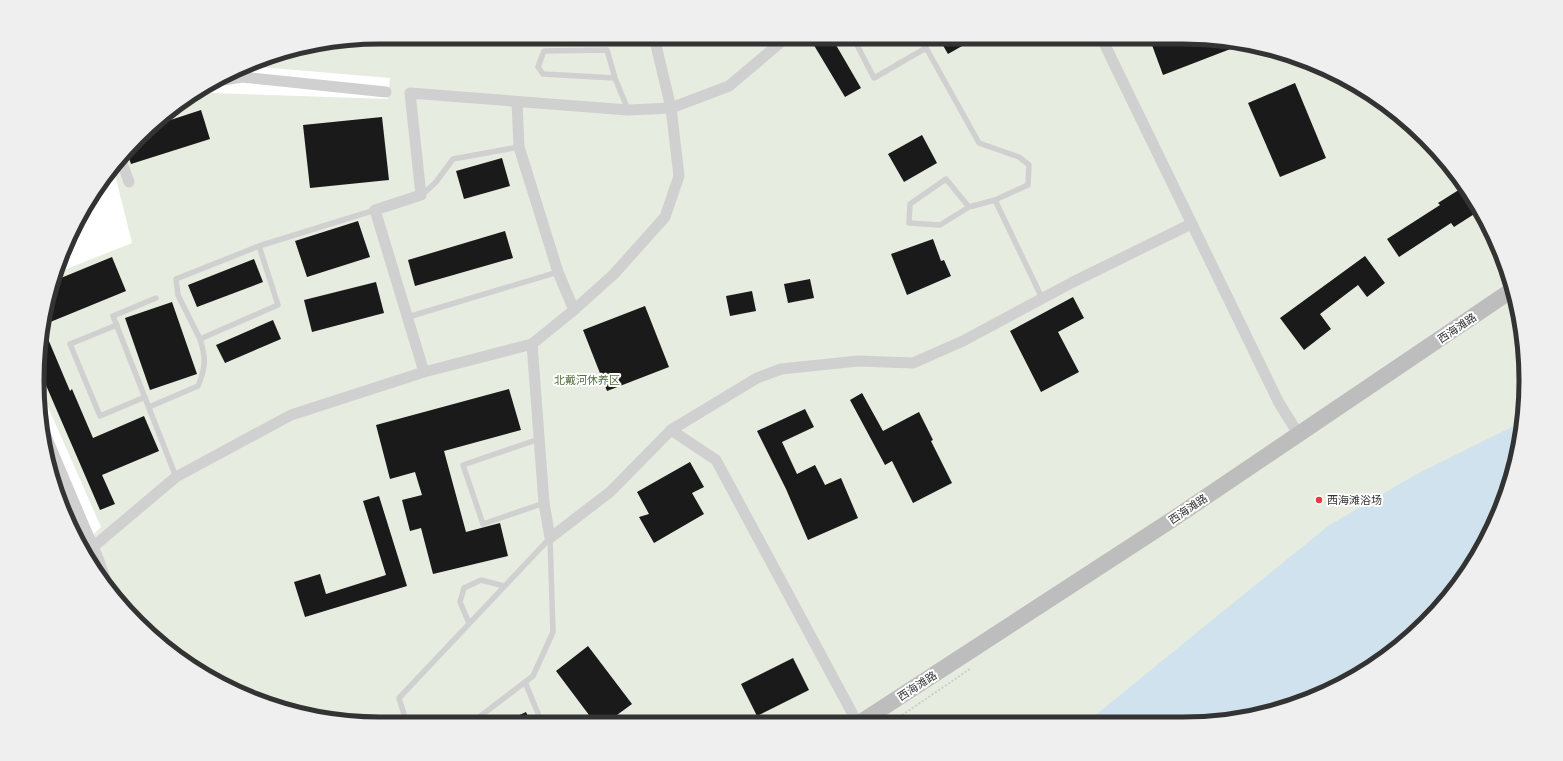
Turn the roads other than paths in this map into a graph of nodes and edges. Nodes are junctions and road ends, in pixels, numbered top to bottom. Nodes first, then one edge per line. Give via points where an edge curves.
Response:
1 (656, 44) edge
2 (779, 44) edge
3 (859, 44) edge
4 (924, 44) edge
5 (1104, 44) edge
6 (926, 48) junction
7 (233, 78) edge
8 (615, 78) junction
9 (386, 92) dead end
10 (517, 102) junction
11 (670, 108) junction
12 (628, 110) junction
13 (519, 147) junction
14 (123, 165) edge
15 (129, 182) dead end
16 (421, 195) junction
17 (994, 200) junction
18 (969, 207) junction
19 (375, 210) junction
20 (1191, 224) junction
21 (259, 246) junction
22 (558, 272) junction
23 (1508, 293) edge
24 (156, 298) dead end
25 (1042, 298) junction
26 (574, 310) junction
27 (408, 317) junction
28 (117, 325) junction
29 (200, 339) junction
30 (532, 344) junction
31 (424, 372) junction
32 (145, 397) junction
33 (149, 407) junction
34 (671, 430) junction
35 (1299, 435) junction
36 (539, 439) junction
37 (50, 445) edge
38 (176, 477) junction
39 (544, 503) junction
40 (550, 538) junction
41 (90, 550) edge
42 (101, 567) edge
43 (504, 586) junction
44 (469, 623) junction
45 (525, 682) junction
46 (405, 717) edge
47 (479, 717) edge
48 (540, 717) edge
49 (854, 717) edge
50 (869, 717) edge

1 - 11 street
2 - 11 street via 729,86
3 - 6 lane via 857,45 874,78
4 - 6 lane
5 - 20 street
6 - 17 lane via 980,143 1018,156 1029,165 1028,185
7 - 9 street via 242,77
8 - 8 lane via 608,50 544,51 538,67 543,74
8 - 12 lane
10 - 12 street
10 - 13 street
10 - 16 street via 410,93
11 - 12 street
11 - 26 street via 679,176 665,217 614,274
13 - 16 lane via 453,159 436,182
13 - 22 street
14 - 15 street
16 - 19 street
17 - 18 lane
17 - 25 lane
18 - 18 lane via 946,179 910,204 909,223 940,225
19 - 21 lane
19 - 27 street
20 - 25 street
20 - 35 street via 1279,403
21 - 29 lane via 278,305
21 - 29 lane via 176,279 178,295
22 - 26 street
22 - 27 lane
23 - 35 main road, 西海滩路
24 - 28 lane via 113,316
25 - 34 street via 963,341 913,362 858,361 781,369 757,378
26 - 30 street
27 - 31 street
28 - 32 lane
28 - 32 lane via 70,344 100,416
29 - 33 lane via 205,354 205,370 198,386
30 - 31 street
30 - 36 street
31 - 38 street via 291,415
32 - 33 lane
33 - 38 lane
34 - 40 street via 610,492
34 - 49 street via 716,460
35 - 50 main road, 西海滩路
36 - 39 street
36 - 39 lane via 463,465 483,524
37 - 42 street, bridge
38 - 41 street
39 - 40 street
40 - 43 lane
40 - 45 lane via 553,632 533,676
43 - 44 lane
43 - 44 lane via 481,580 464,588 460,602
44 - 46 lane via 399,698
45 - 47 lane
45 - 48 lane

